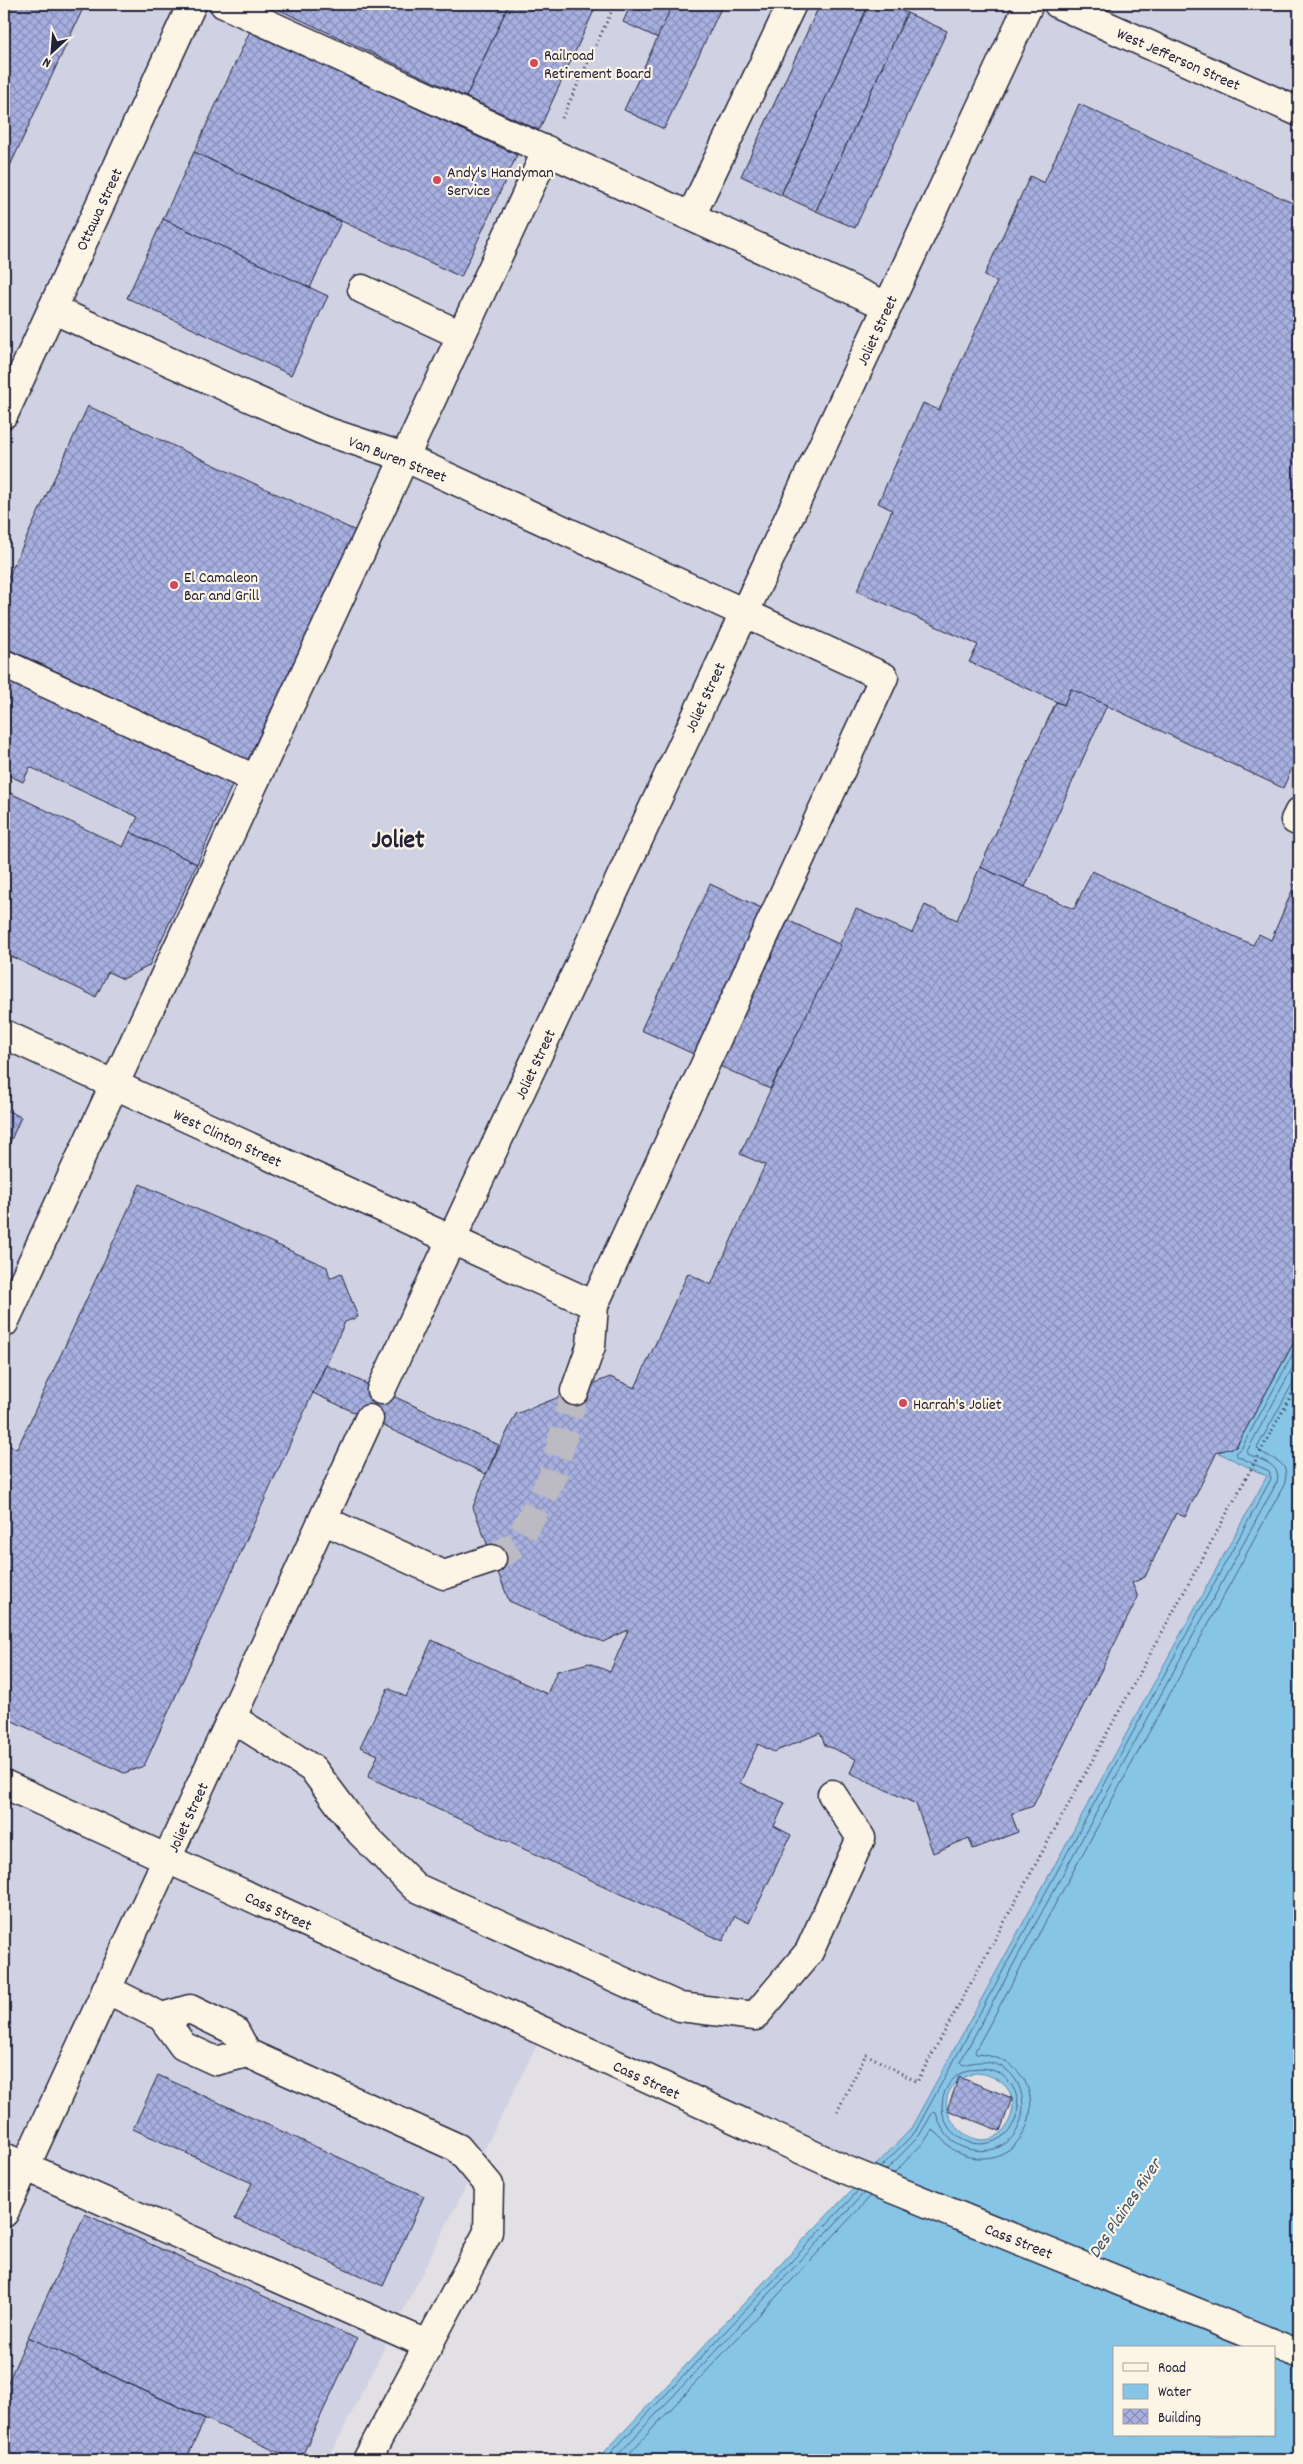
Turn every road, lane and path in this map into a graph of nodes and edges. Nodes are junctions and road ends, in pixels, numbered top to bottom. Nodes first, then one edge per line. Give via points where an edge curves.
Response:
1 (192, 4) edge
2 (224, 4) edge
3 (615, 4) edge
4 (792, 4) edge
5 (1029, 4) edge
6 (1058, 4) edge
7 (1299, 112) edge
8 (547, 150) junction
9 (692, 216) junction
10 (362, 289) dead end
11 (887, 306) junction
12 (52, 309) junction
13 (460, 335) junction
14 (4, 414) edge
15 (404, 457) junction
16 (743, 613) junction
17 (4, 664) edge
18 (255, 779) junction
19 (1299, 812) edge
20 (1299, 822) edge
21 (4, 1034) edge
22 (115, 1084) junction
23 (453, 1240) junction
24 (594, 1304) junction
25 (4, 1323) edge
26 (1299, 1381) edge
27 (381, 1390) dead end
28 (575, 1391) tunnel mouth
29 (369, 1419) dead end
30 (323, 1520) junction
31 (492, 1559) tunnel mouth
32 (232, 1718) junction
33 (4, 1784) edge
34 (832, 1794) dead end
35 (168, 1858) junction
36 (106, 1990) junction
37 (162, 2017) junction
38 (247, 2053) junction
39 (838, 2112) dead end
40 (14, 2161) edge
41 (6, 2202) edge
42 (429, 2346) junction
43 (1299, 2354) edge
44 (367, 2460) edge

1 - 12 street, Ottawa Street
2 - 8 street
3 - 8 path
4 - 9 street
5 - 11 street, Joliet Street
6 - 7 street, West Jefferson Street
8 - 9 street
8 - 13 street
9 - 11 street
10 - 13 street
11 - 16 street, Joliet Street
12 - 14 street, Ottawa Street
12 - 15 street, Van Buren Street via 322,430
13 - 15 street
15 - 16 street, Van Buren Street
15 - 18 street
16 - 23 street, Joliet Street
16 - 24 street, Van Buren Street via 884,677
17 - 18 street
18 - 22 street
19 - 20 street via 1295,820
21 - 22 street, West Clinton Street
22 - 23 street, West Clinton Street
22 - 25 street
23 - 24 street, West Clinton Street
23 - 27 street, Joliet Street
24 - 28 street via 591,1346
26 - 39 path via 917,2082 866,2054
29 - 30 street, Joliet Street
30 - 31 street via 444,1575
30 - 32 street, Joliet Street
32 - 34 street via 313,1768 360,1832 415,1887 680,2007 755,2016 809,1952 861,1838
32 - 35 street, Joliet Street
33 - 35 street, Cass Street
35 - 36 street, Joliet Street
35 - 43 street, Cass Street via 846,2170
36 - 37 street
36 - 40 street, Joliet Street
37 - 38 street via 190,2009 235,2031
37 - 38 street via 183,2046 216,2062
38 - 42 street via 458,2148 489,2185 488,2232
40 - 41 street, Joliet Street
40 - 42 street
42 - 44 street

